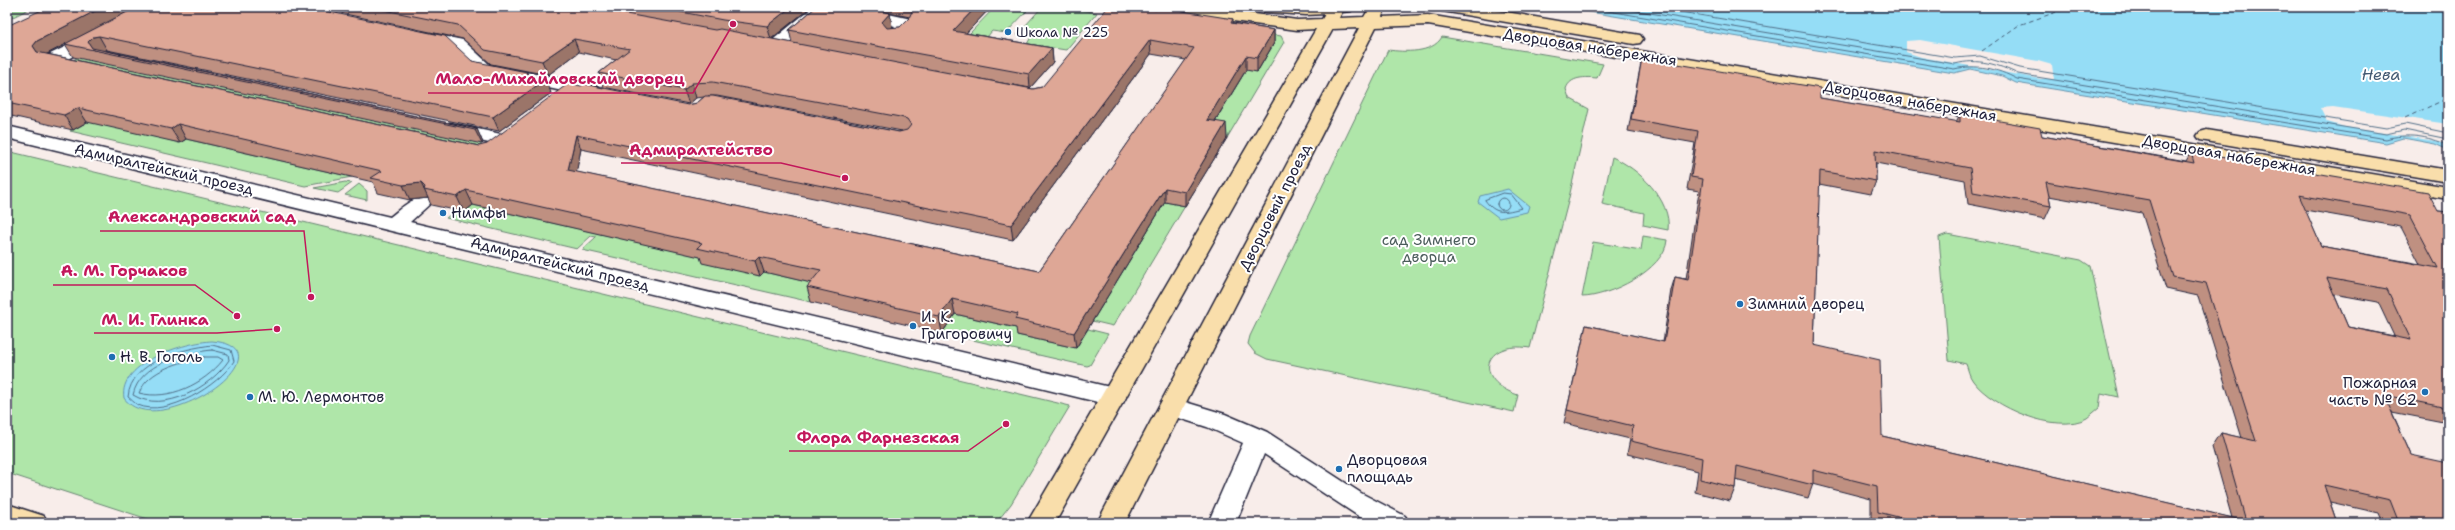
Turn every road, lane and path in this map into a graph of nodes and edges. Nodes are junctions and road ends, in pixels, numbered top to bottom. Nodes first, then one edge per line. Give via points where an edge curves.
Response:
1 (1170, 7) edge
2 (1264, 7) edge
3 (1448, 7) edge
4 (818, 8) edge
5 (1336, 12) edge
6 (1374, 14) edge
7 (884, 18) edge
8 (113, 28) edge
9 (403, 32) edge
10 (895, 36) edge
11 (798, 52) edge
12 (96, 54) edge
13 (572, 88) junction
14 (610, 95) edge
15 (553, 102) edge
16 (432, 125) edge
17 (7, 132) edge
18 (439, 143) edge
19 (2448, 176) edge
20 (2448, 193) edge
21 (421, 202) edge
22 (394, 224) junction
23 (1114, 397) junction
24 (1172, 406) junction
25 (1258, 439) junction
26 (7, 514) edge
27 (34, 523) edge
28 (1041, 523) edge
29 (1111, 523) edge
30 (1222, 523) edge
31 (1395, 523) edge

1 - 5 main road via 1265,22
2 - 5 main road
3 - 19 main road, Дворцовая набережная
4 - 11 street via 768,46
5 - 6 main road, Дворцовая набережная
5 - 23 main road
6 - 20 main road, Дворцовая набережная via 1428,20
6 - 24 main road, Дворцовый проезд
7 - 10 street via 904,24
8 - 12 street via 74,57
9 - 13 street via 457,44 484,70
13 - 14 street
13 - 15 street
16 - 18 street via 509,135 485,153
17 - 22 street, Адмиралтейский проезд
21 - 22 street
22 - 23 street, Адмиралтейский проезд
23 - 28 main road
24 - 25 street via 1230,425
24 - 29 main road
25 - 30 street
25 - 31 street via 1350,500
26 - 27 main road

